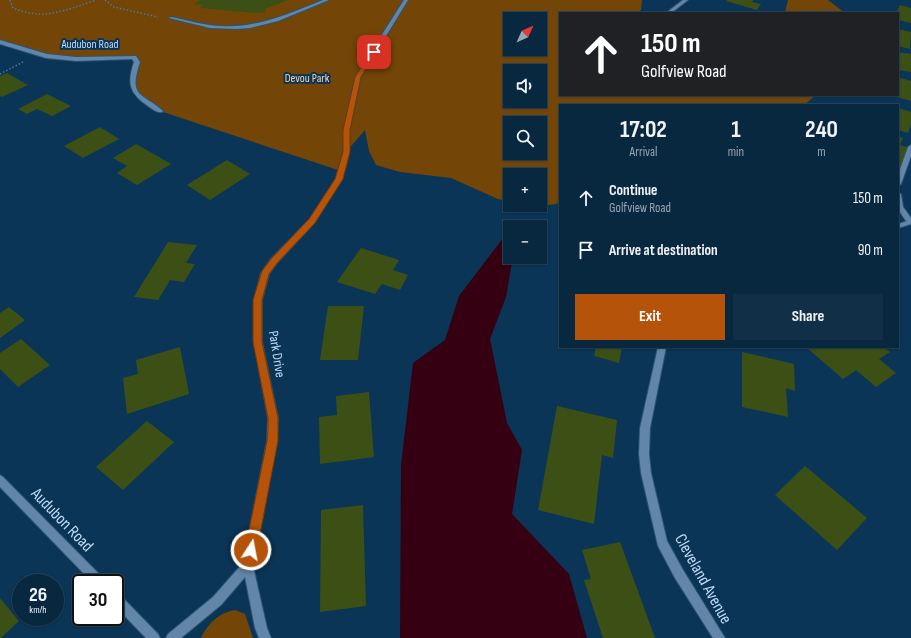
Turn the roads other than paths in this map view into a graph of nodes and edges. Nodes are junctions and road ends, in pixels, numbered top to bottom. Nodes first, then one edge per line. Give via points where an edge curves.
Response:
1 (327, 0) edge
2 (406, 0) edge
3 (686, 0) edge
4 (669, 12) edge
5 (171, 18) road end
6 (0, 42) edge
7 (160, 111) dead end
8 (911, 147) edge
9 (899, 181) edge
10 (899, 200) edge
11 (910, 222) edge
12 (899, 226) edge
13 (662, 348) edge
14 (0, 480) edge
15 (248, 566) junction
16 (91, 574) edge
17 (124, 607) edge
18 (154, 638) edge
19 (172, 638) edge
20 (265, 638) edge
21 (718, 638) edge

1 - 5 street via 276,21 240,27 221,28
2 - 15 street, Park Drive via 358,77 339,179 312,221 265,273 258,300 258,342 273,418 273,433
3 - 4 street
6 - 7 street, Audubon Road via 39,54 76,59 134,57 137,62 131,84 146,102
8 - 9 street
10 - 11 street
11 - 12 street
13 - 21 street, Cleveland Avenue via 645,428 646,473 662,542
14 - 16 street, Audubon Road
15 - 19 street via 217,601
15 - 20 street, Park Drive
17 - 18 street

